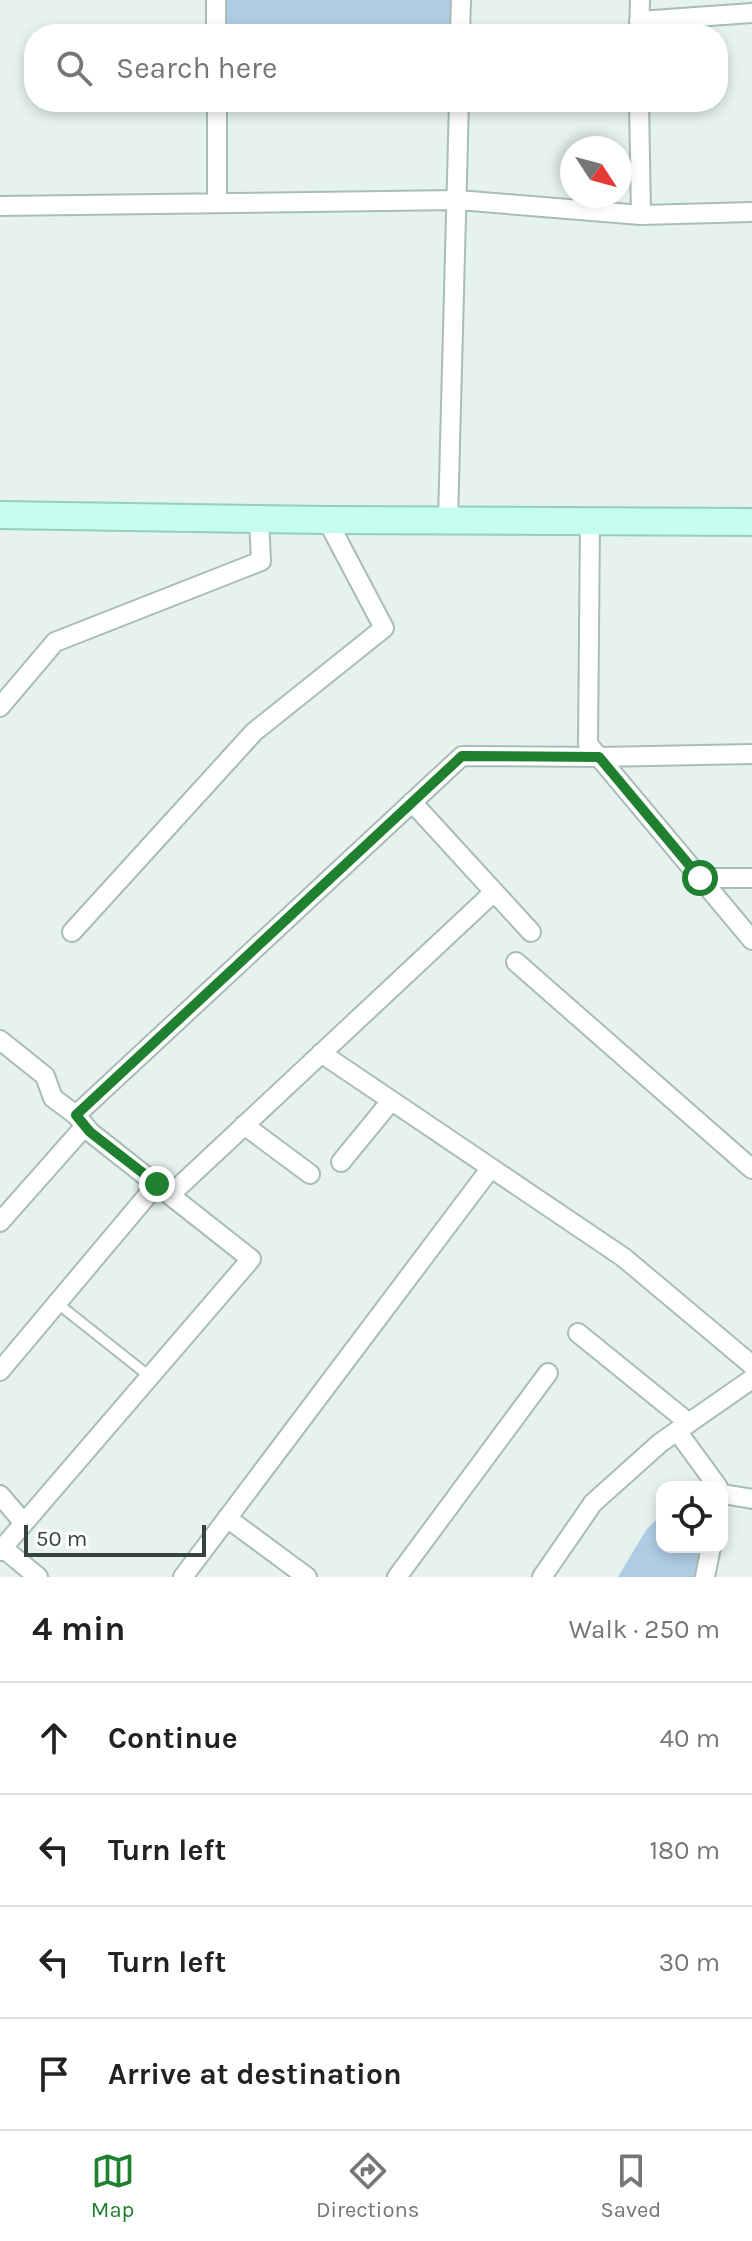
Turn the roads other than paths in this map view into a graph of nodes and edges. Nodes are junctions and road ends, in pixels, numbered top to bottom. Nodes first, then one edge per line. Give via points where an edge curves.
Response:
1 (216, 0) edge
2 (461, 0) edge
3 (640, 0) edge
4 (752, 13) edge
5 (216, 24) edge
6 (460, 24) edge
7 (639, 24) edge
8 (669, 24) edge
9 (217, 112) edge
10 (459, 112) edge
11 (639, 112) edge
12 (458, 200) junction
13 (217, 202) junction
14 (0, 206) edge
15 (752, 212) edge
16 (641, 215) junction
17 (0, 515) edge
18 (259, 519) junction
19 (327, 520) junction
20 (448, 520) junction
21 (590, 520) junction
22 (752, 522) edge
23 (0, 707) edge
24 (752, 754) edge
25 (599, 757) junction
26 (412, 802) junction
27 (700, 878) junction
28 (752, 878) edge
29 (494, 892) junction
30 (72, 932) dead end
31 (531, 932) dead end
32 (752, 940) edge
33 (516, 962) dead end
34 (0, 1040) edge
35 (321, 1053) junction
36 (391, 1101) junction
37 (80, 1120) junction
38 (244, 1125) junction
39 (341, 1162) dead end
40 (490, 1169) junction
41 (752, 1169) edge
42 (310, 1174) dead end
43 (163, 1189) junction
44 (0, 1222) edge
45 (57, 1303) junction
46 (578, 1333) dead end
47 (752, 1365) edge
48 (0, 1371) edge
49 (548, 1373) dead end
50 (149, 1376) junction
51 (752, 1379) edge
52 (683, 1427) junction
53 (714, 1481) edge
54 (0, 1495) edge
55 (728, 1496) edge
56 (752, 1499) edge
57 (227, 1518) junction
58 (24, 1523) junction
59 (1, 1549) edge
60 (710, 1553) edge
61 (38, 1577) edge
62 (183, 1577) edge
63 (307, 1577) edge
64 (397, 1577) edge
65 (542, 1577) edge
66 (705, 1577) edge

1 - 5 street
2 - 6 street
3 - 7 street
4 - 8 street
9 - 13 street
10 - 12 street
11 - 16 street
12 - 13 street
12 - 16 street
12 - 20 street
13 - 14 street
15 - 16 street
17 - 18 street
18 - 19 street
18 - 23 street via 261,561 55,642
19 - 20 street
19 - 30 street via 384,628 254,732
20 - 21 street
21 - 22 street
21 - 25 street via 588,744
24 - 25 street
25 - 26 street via 462,756
25 - 27 street
26 - 29 street
26 - 37 street
27 - 28 street
27 - 32 street
29 - 31 street
29 - 35 street
33 - 41 street
34 - 37 street via 45,1076 53,1098
35 - 36 street
35 - 38 street
36 - 39 street
36 - 40 street
37 - 43 street
37 - 44 street
38 - 42 street
38 - 43 street
40 - 47 street via 623,1257
40 - 57 street
43 - 45 street
43 - 50 street via 251,1259
45 - 48 street
45 - 50 lane
46 - 52 street
49 - 64 street
50 - 58 street
51 - 52 street
52 - 53 street
52 - 65 street via 593,1503
54 - 58 street
55 - 56 street
57 - 62 street
57 - 63 street
58 - 59 street
59 - 61 street
60 - 66 street

